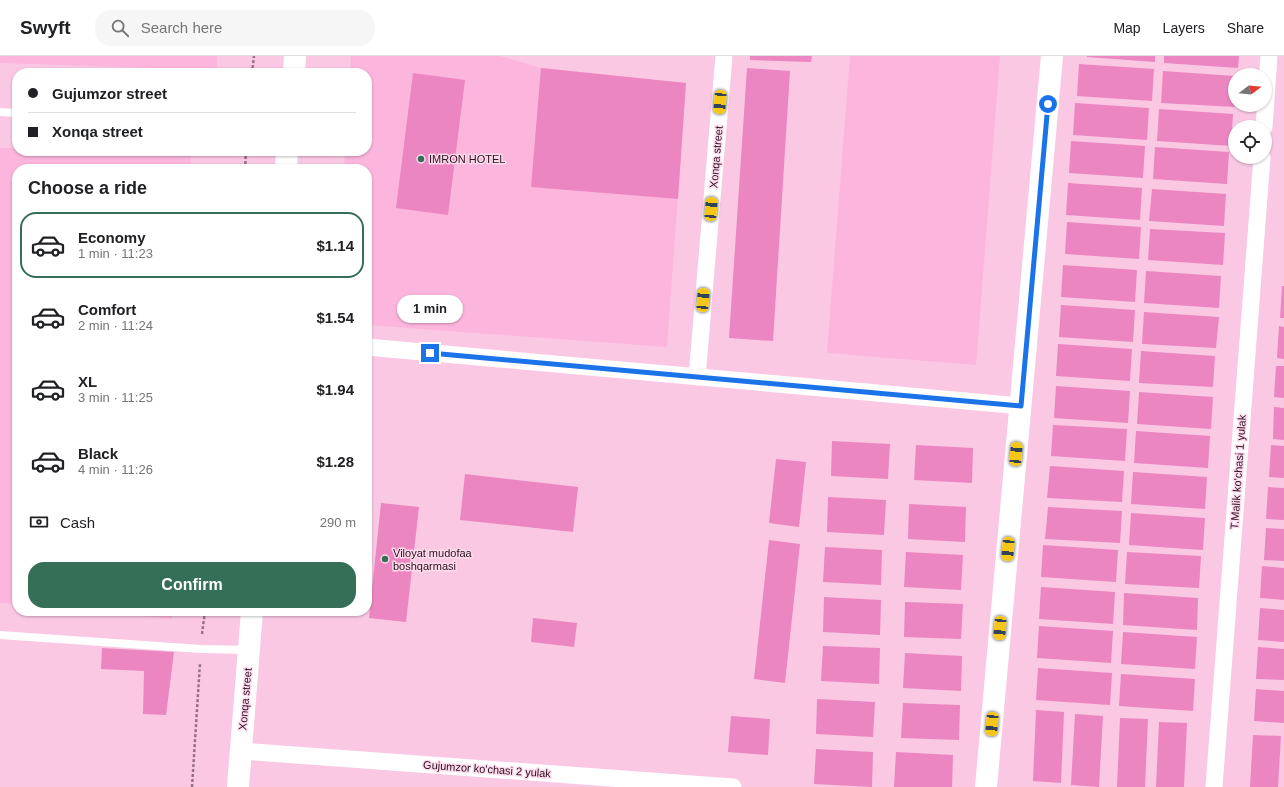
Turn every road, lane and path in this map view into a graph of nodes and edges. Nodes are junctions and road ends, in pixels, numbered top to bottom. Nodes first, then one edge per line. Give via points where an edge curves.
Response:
1 (254, 56) edge
2 (295, 56) edge
3 (724, 56) edge
4 (1052, 56) edge
5 (1269, 56) edge
6 (253, 68) edge
7 (294, 68) edge
8 (0, 112) edge
9 (12, 113) edge
10 (1264, 120) edge
11 (1261, 164) edge
12 (372, 347) edge
13 (697, 377) junction
14 (1021, 406) junction
15 (204, 616) edge
16 (252, 616) edge
17 (0, 635) edge
18 (201, 649) junction
19 (249, 650) junction
20 (241, 751) junction
21 (715, 786) edge
22 (192, 787) edge
23 (238, 787) edge
24 (733, 787) edge
25 (986, 787) edge
26 (1214, 787) edge

1 - 6 path
2 - 7 street
3 - 13 street, Xonqa street
4 - 14 street
5 - 10 street
8 - 9 lane
11 - 26 street, T.Malik ko'chasi 1 yulak
12 - 13 street
13 - 14 street
14 - 25 street
15 - 18 path
16 - 19 street, Xonqa street
17 - 18 lane
18 - 19 lane
18 - 22 path
19 - 20 street, Xonqa street
20 - 21 street, Gujumzor ko'chasi 2 yulak
20 - 23 street, Xonqa street
21 - 24 street, Gujumzor ko'chasi 2 yulak

